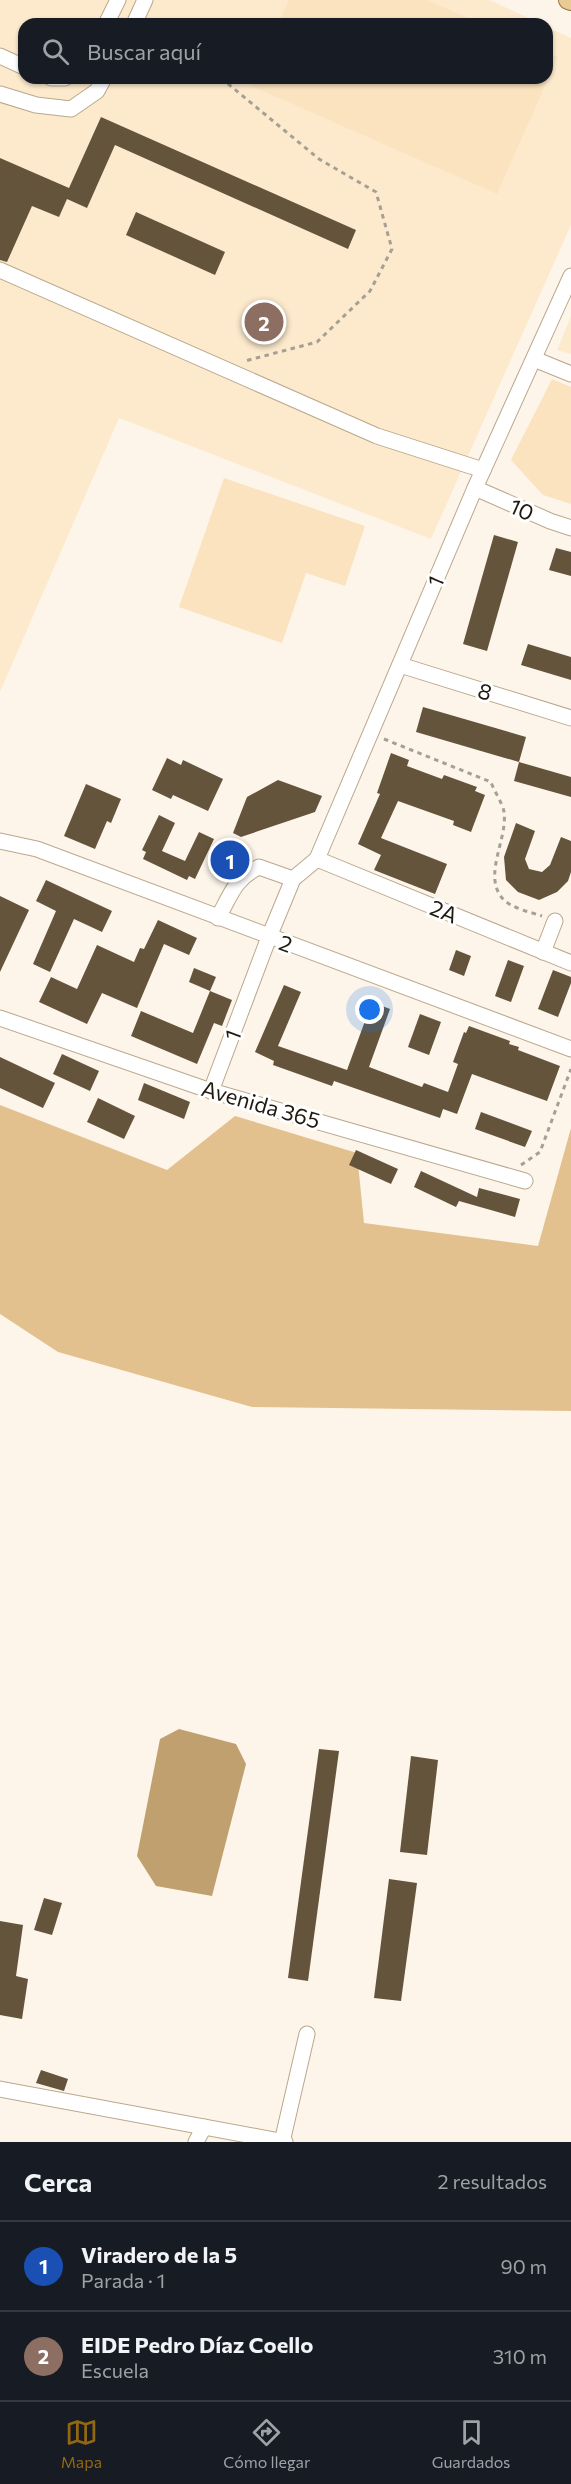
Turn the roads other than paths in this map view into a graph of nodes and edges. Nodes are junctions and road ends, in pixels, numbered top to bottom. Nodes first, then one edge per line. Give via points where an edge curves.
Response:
1 (118, 0) edge
2 (145, 0) edge
3 (109, 18) edge
4 (137, 18) edge
5 (0, 57) edge
6 (18, 64) edge
7 (101, 84) edge
8 (0, 94) edge
9 (0, 270) edge
10 (571, 276) edge
11 (534, 358) junction
12 (571, 374) edge
13 (483, 470) junction
14 (475, 488) junction
15 (571, 528) edge
16 (400, 665) junction
17 (571, 718) edge
18 (0, 841) edge
19 (317, 859) junction
20 (293, 879) junction
21 (218, 918) junction
22 (555, 921) road end
23 (269, 937) junction
24 (543, 952) junction
25 (571, 963) edge
26 (0, 1018) edge
27 (571, 1049) edge
28 (211, 1091) junction
29 (525, 1181) dead end
30 (307, 2034) dead end
31 (0, 2089) edge
32 (204, 2127) junction
33 (196, 2142) edge
34 (284, 2142) edge

1 - 3 street
2 - 4 street
5 - 6 street
7 - 8 street via 71,109 36,105
9 - 13 street via 377,436
10 - 11 street, 1
11 - 12 street
11 - 13 street, 1
13 - 14 street, 1
14 - 15 street, 10
14 - 16 street, 1
16 - 17 street, 8
16 - 19 street, 1
18 - 21 street, 2 via 36,849
19 - 20 street, 1
19 - 24 street, 2A
20 - 21 street via 259,867 244,873
20 - 23 street, 1
21 - 23 street, 2
22 - 24 street
23 - 27 street, 2
23 - 28 street, 1
24 - 25 street, 2A
26 - 28 street, Avenida 365
28 - 29 street, Avenida 365
30 - 34 street
31 - 32 street
32 - 33 street
32 - 34 street

